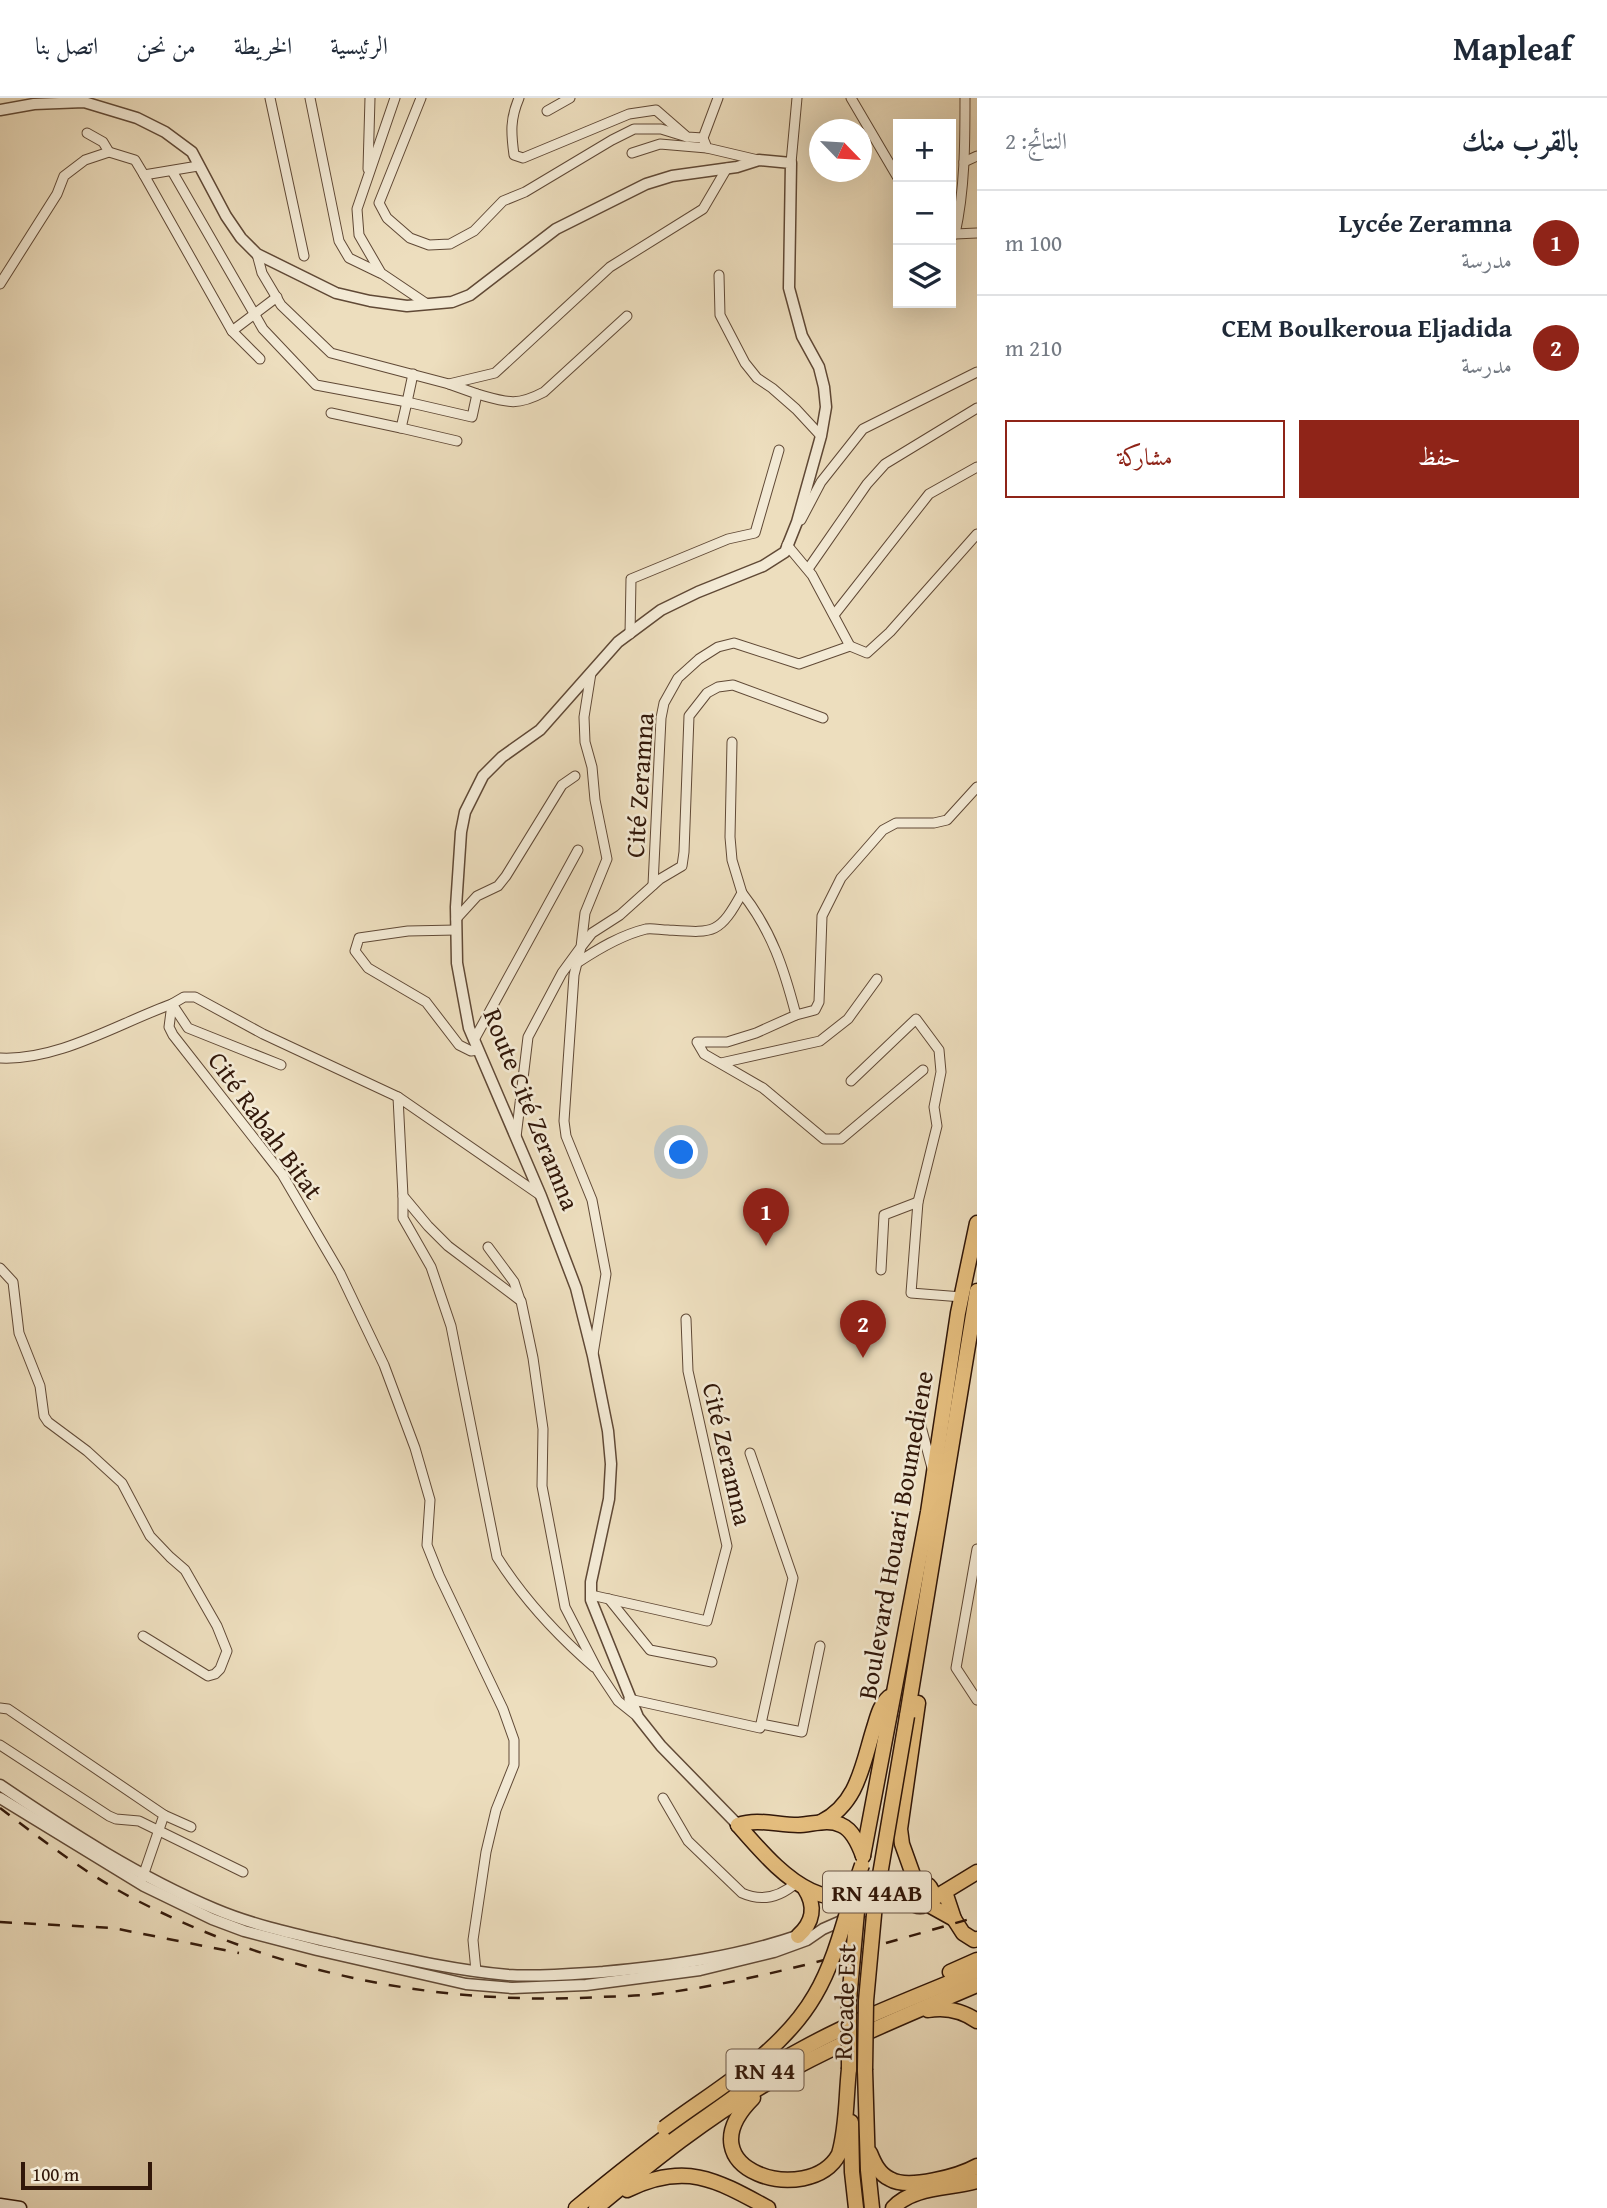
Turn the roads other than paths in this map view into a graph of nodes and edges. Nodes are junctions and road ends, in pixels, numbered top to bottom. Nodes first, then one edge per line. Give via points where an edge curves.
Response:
1 (270, 98) edge
2 (310, 98) edge
3 (364, 98) edge
4 (395, 98) edge
5 (421, 98) edge
6 (519, 98) edge
7 (570, 98) edge
8 (718, 98) edge
9 (797, 98) edge
10 (851, 98) edge
11 (965, 98) edge
12 (84, 100) edge
13 (369, 103) edge
14 (0, 110) edge
15 (547, 111) dead end
16 (87, 133) dead end
17 (687, 137) junction
18 (705, 143) junction
19 (109, 152) junction
20 (632, 153) dead end
21 (977, 156) edge
22 (759, 160) junction
23 (964, 162) junction
24 (791, 163) junction
25 (198, 166) junction
26 (727, 168) junction
27 (893, 169) edge
28 (172, 171) junction
29 (144, 174) junction
30 (368, 178) junction
31 (956, 223) edge
32 (956, 233) edge
33 (977, 233) edge
34 (257, 254) junction
35 (304, 256) dead end
36 (381, 274) junction
37 (719, 275) dead end
38 (0, 284) edge
39 (276, 298) junction
40 (427, 304) junction
41 (254, 314) junction
42 (627, 316) dead end
43 (232, 331) junction
44 (260, 359) dead end
45 (977, 372) edge
46 (413, 374) junction
47 (449, 384) junction
48 (477, 394) junction
49 (407, 402) junction
50 (977, 408) edge
51 (331, 413) dead end
52 (401, 428) junction
53 (821, 436) junction
54 (457, 442) dead end
55 (779, 450) dead end
56 (977, 467) edge
57 (977, 534) edge
58 (788, 545) junction
59 (807, 569) junction
60 (834, 615) junction
61 (630, 634) junction
62 (850, 646) junction
63 (591, 673) junction
64 (823, 718) dead end
65 (733, 743) dead end
66 (575, 776) dead end
67 (977, 787) edge
68 (578, 850) dead end
69 (653, 885) junction
70 (742, 893) junction
71 (456, 924) junction
72 (582, 947) junction
73 (577, 963) junction
74 (877, 979) dead end
75 (172, 1004) junction
76 (796, 1015) junction
77 (476, 1045) junction
78 (0, 1058) edge
79 (719, 1063) junction
80 (281, 1065) dead end
81 (923, 1070) dead end
82 (851, 1081) dead end
83 (398, 1097) junction
84 (516, 1139) junction
85 (403, 1196) junction
86 (541, 1196) junction
87 (918, 1202) junction
88 (977, 1223) edge
89 (488, 1247) dead end
90 (0, 1268) edge
91 (881, 1270) dead end
92 (977, 1292) edge
93 (962, 1297) junction
94 (520, 1300) junction
95 (686, 1319) dead end
96 (593, 1356) junction
97 (918, 1415) dead end
98 (750, 1453) dead end
99 (934, 1477) junction
100 (945, 1493) junction
101 (977, 1549) edge
102 (591, 1595) junction
103 (609, 1599) junction
104 (143, 1636) dead end
105 (820, 1646) dead end
106 (712, 1662) dead end
107 (598, 1671) junction
108 (892, 1694) junction
109 (629, 1699) junction
110 (977, 1700) edge
111 (0, 1708) edge
112 (907, 1716) joint
113 (638, 1717) junction
114 (761, 1724) junction
115 (0, 1745) edge
116 (0, 1785) edge
117 (0, 1798) edge
118 (663, 1798) dead end
119 (164, 1815) junction
120 (821, 1822) junction
121 (738, 1825) junction
122 (191, 1827) dead end
123 (157, 1831) junction
124 (862, 1860) junction
125 (243, 1872) dead end
126 (971, 1876) edge
127 (142, 1879) junction
128 (921, 1883) junction
129 (801, 1886) junction
130 (946, 1892) junction
131 (908, 1897) junction
132 (888, 1900) junction
133 (928, 1902) junction
134 (954, 1919) junction
135 (823, 1929) junction
136 (798, 1936) junction
137 (977, 1939) edge
138 (977, 1960) edge
139 (476, 1971) junction
140 (977, 1971) edge
141 (977, 1985) edge
142 (904, 2017) junction
143 (977, 2021) edge
144 (834, 2032) junction
145 (849, 2068) junction
146 (768, 2083) junction
147 (867, 2147) junction
148 (977, 2166) edge
149 (975, 2181) edge
150 (815, 2189) dead end
151 (774, 2203) edge
152 (0, 2205) edge
153 (589, 2206) edge
154 (20, 2208) edge
155 (856, 2208) edge
156 (872, 2208) edge
157 (893, 2208) edge

1 - 35 street
2 - 36 street via 340,241 349,258
3 - 13 street
4 - 30 street
5 - 17 street via 380,203 387,218 410,238 429,245 450,244 474,231 503,201 635,129 661,129
6 - 17 street via 512,114 512,137 514,155 523,158 629,114 656,110
7 - 15 street
8 - 18 street
9 - 24 street
10 - 27 street
11 - 23 street
12 - 14 street
12 - 25 street via 165,132 192,152
13 - 30 street
16 - 19 street via 103,142
17 - 18 street
18 - 20 street via 660,144
18 - 22 street
19 - 29 street via 135,160
19 - 38 street via 85,160 64,176
21 - 23 street
22 - 24 street
22 - 26 street
23 - 31 street
24 - 53 street via 789,288 802,337 824,387
25 - 28 street
25 - 34 street via 226,216
26 - 40 street via 646,184 556,229 470,295
26 - 47 street via 703,209 610,267 495,373
28 - 29 street
28 - 41 street
29 - 43 street
30 - 36 street via 358,209 359,236
32 - 33 street
34 - 39 street
34 - 40 street via 336,293 407,306
36 - 40 street
37 - 53 street via 720,315 745,363
39 - 41 street
39 - 46 street via 331,353
41 - 43 street
41 - 49 street via 316,385
42 - 48 street via 544,392 528,401 512,404
43 - 44 street
45 - 58 street via 863,429 821,482
46 - 47 street
46 - 49 street
47 - 48 street
48 - 49 street via 472,417
49 - 52 street
50 - 59 street via 885,464
51 - 52 street
52 - 54 street
53 - 58 street
55 - 61 street via 755,533 728,539 631,579
56 - 60 street via 929,494
57 - 62 street, Cité Zeramna via 867,653
58 - 59 street
58 - 61 street, Route Cité Zeramna via 775,560 661,610
59 - 60 street
60 - 62 street
61 - 63 street, Route Cité Zeramna
62 - 69 street, Cité Zeramna via 799,664 734,643 718,647 678,678 661,718
63 - 71 street, Route Cité Zeramna via 540,730 483,776 461,832
63 - 72 street via 584,743 607,859 585,912
64 - 69 street, Cité Zeramna via 733,684 706,694 690,716 682,866
65 - 70 street via 730,837
66 - 71 street via 562,785 498,886 477,896
67 - 76 street via 947,820 896,823 883,830 841,877 822,916 819,1002 815,1010
68 - 77 street
69 - 72 street, Cité Zeramna via 592,933
70 - 73 street via 718,928 705,933 647,929 602,946
70 - 76 street via 759,915 783,965
71 - 77 street, Route Cité Zeramna via 460,985
71 - 77 street via 359,938 355,951 368,968 426,1002 458,1045 471,1051
72 - 73 street, Cité Zeramna
72 - 84 street, Cité Zeramna via 562,973 528,1037
73 - 96 street, Cité Zeramna via 565,1121 566,1136 592,1199 606,1274
74 - 79 street via 848,1018 820,1041
75 - 78 street via 82,1042 22,1059
75 - 80 street via 188,1028
75 - 83 street, Cité Rabah Bitat via 195,996 263,1034
75 - 139 street, Cité Rabah Bitat via 169,1027 173,1035 282,1174 340,1273 384,1365 429,1500 427,1545 514,1740 514,1765 486,1852 473,1940
76 - 79 street via 727,1042 697,1042 704,1054
77 - 84 street, Route Cité Zeramna
79 - 81 street via 764,1088 824,1139 841,1139
82 - 87 street via 916,1019 939,1050 937,1125
83 - 85 street
83 - 86 street, Cité Rabah Bitat
84 - 86 street, Route Cité Zeramna
85 - 94 street via 448,1246
85 - 107 street via 403,1218 431,1267 451,1326 497,1557 561,1636
86 - 96 street, Route Cité Zeramna via 576,1288
87 - 91 street via 884,1215
87 - 93 street via 911,1293
88 - 93 main road, Boulevard Houari Boumediene
89 - 94 street via 514,1282
90 - 104 street via 13,1282 19,1333 40,1386 44,1416 122,1483 150,1536 195,1584 226,1645 226,1657 215,1675 208,1676
92 - 100 main road, Boulevard Houari Boumediene
93 - 99 main road, Boulevard Houari Boumediene
94 - 107 street via 543,1429 542,1486 565,1607
95 - 103 street, Cité Zeramna via 688,1371 727,1546 711,1608 707,1621
96 - 102 street, Route Cité Zeramna via 611,1464
97 - 99 street
98 - 114 street, Cité Zeramna via 793,1578
99 - 108 main road, Boulevard Houari Boumediene
100 - 112 main road, Boulevard Houari Boumediene
100 - 128 main road via 950,1510 900,1829 902,1844
101 - 110 street via 956,1668
102 - 103 street, Cité Zeramna
102 - 109 street, Route Cité Zeramna
103 - 106 street via 650,1650
105 - 114 street via 802,1732
107 - 113 street via 618,1701
108 - 120 main road via 877,1716 850,1797
108 - 124 main road, Boulevard Houari Boumediene
109 - 113 street, Route Cité Zeramna
109 - 114 street via 760,1728
111 - 119 street via 8,1709
112 - 147 main road, Rocade Est / RN 44AB, bridge via 875,1904 866,2001
113 - 121 street, Route Cité Zeramna
115 - 123 street via 109,1816 139,1821
116 - 127 street
117 - 127 street
118 - 129 street via 688,1841 742,1893 753,1898 774,1896
119 - 122 street
119 - 123 street
120 - 121 main road
120 - 124 main road via 842,1825 852,1835
121 - 129 main road, Route Cité Zeramna
123 - 125 street
123 - 127 street
124 - 145 main road, Rocade Est / RN 44AB, bridge via 849,2001
124 - 153 main road, RN 44, bridge via 827,1971 805,2012 763,2055 620,2165
126 - 128 main road
126 - 130 main road
127 - 135 street via 181,1906 244,1931 438,1979 512,1988 586,1985 700,1970 774,1952
127 - 139 street via 248,1921 416,1962
128 - 131 main road via 910,1887
128 - 133 main road via 932,1894
129 - 132 main road, Route Cité Zeramna via 822,1897 845,1901
129 - 136 main road via 811,1903 811,1918
130 - 133 main road
130 - 134 main road
131 - 132 main road, Route Cité Zeramna
131 - 133 main road via 916,1906
132 - 135 street
133 - 134 main road
134 - 137 main road via 963,1933
135 - 136 street
136 - 139 street via 728,1956 653,1968 537,1975
138 - 144 main road
140 - 144 main road, RN 44
141 - 142 main road, RN 44
142 - 143 main road via 938,2009 963,2012
142 - 146 main road, RN 44
144 - 153 main road, RN 44 via 734,2090
145 - 150 main road via 839,2154 829,2176
145 - 155 main road, Rocade Est / RN 44AB
146 - 151 main road via 738,2116 731,2147 746,2181
146 - 153 main road, RN 44
147 - 148 main road via 881,2172 898,2183 941,2178
147 - 156 main road, Rocade Est / RN 44AB
149 - 157 main road via 910,2195
151 - 153 main road via 691,2175 643,2182
152 - 154 main road

